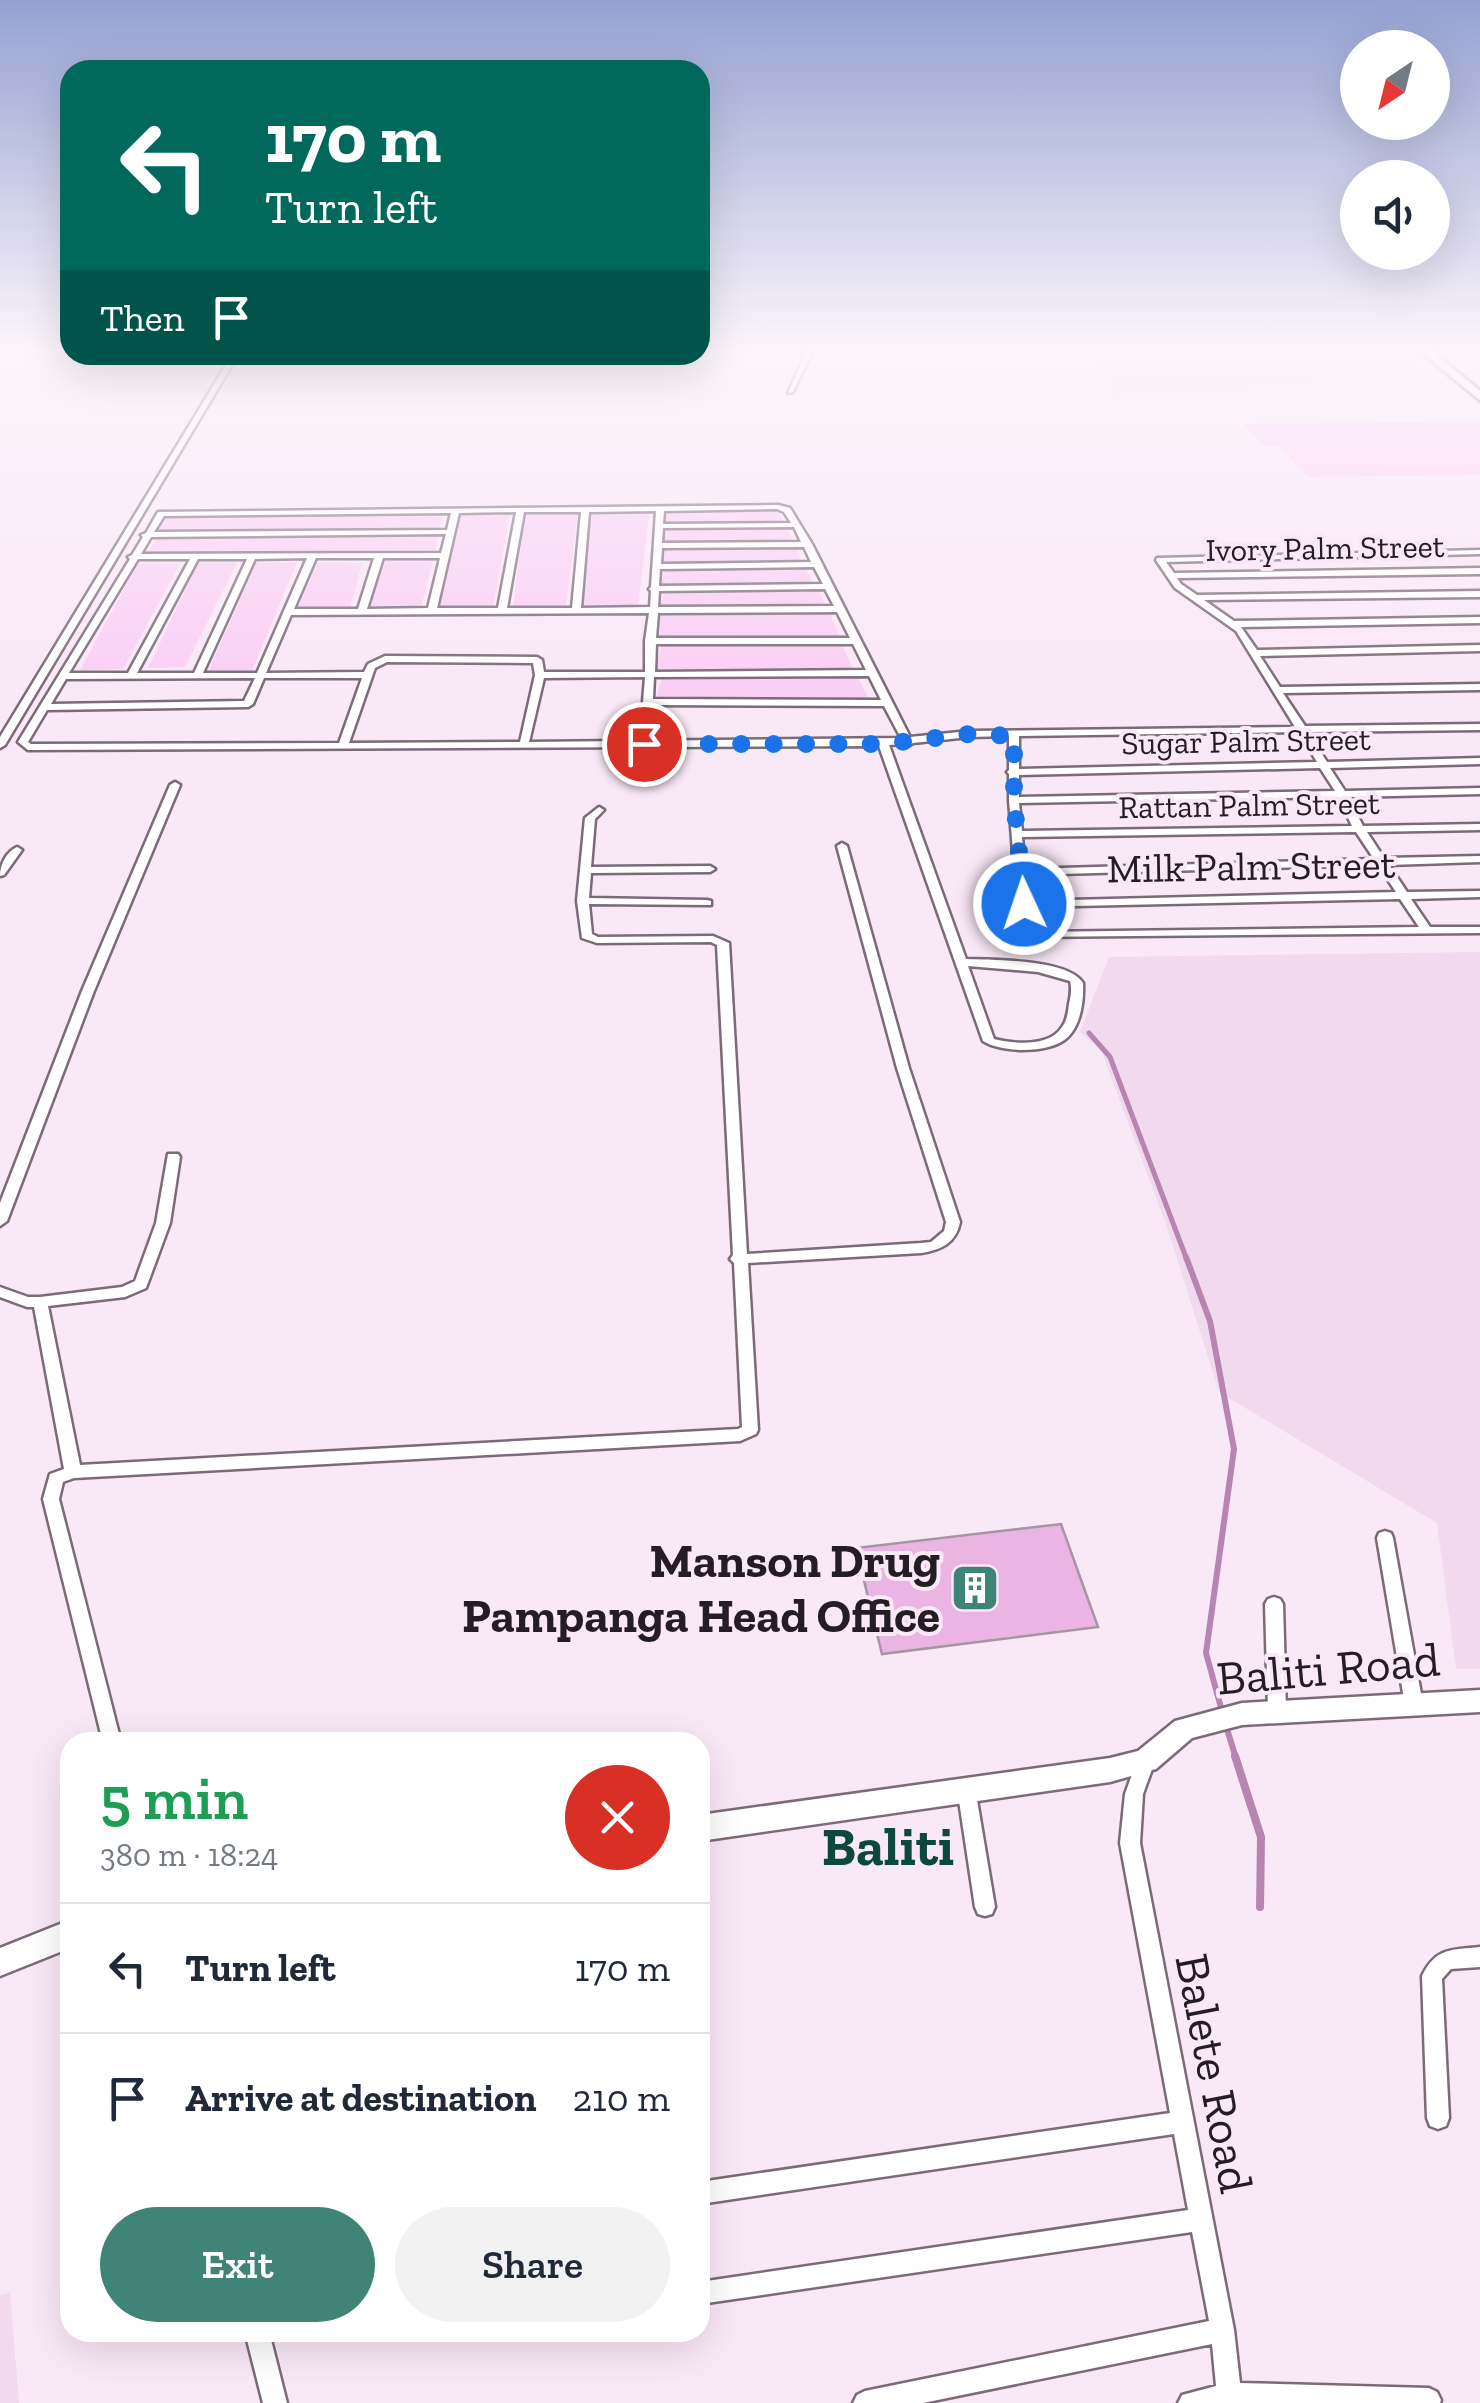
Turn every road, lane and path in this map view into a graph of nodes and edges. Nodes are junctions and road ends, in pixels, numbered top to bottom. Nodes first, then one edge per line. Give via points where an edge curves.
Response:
1 (172, 460) edge
2 (660, 508) junction
3 (585, 509) junction
4 (520, 510) junction
5 (455, 511) junction
6 (798, 525) junction
7 (658, 526) junction
8 (450, 532) junction
9 (145, 535) junction
10 (808, 544) junction
11 (657, 546) junction
12 (1480, 552) edge
13 (446, 554) junction
14 (312, 556) junction
15 (379, 556) junction
16 (252, 557) junction
17 (132, 558) junction
18 (195, 558) junction
19 (816, 564) junction
20 (655, 567) junction
21 (1480, 571) edge
22 (1170, 576) junction
23 (828, 586) junction
24 (653, 589) junction
25 (1480, 594) edge
26 (1192, 598) junction
27 (839, 609) junction
28 (502, 610) junction
29 (576, 610) junction
30 (652, 610) junction
31 (362, 611) junction
32 (432, 611) junction
33 (288, 612) junction
34 (1480, 620) edge
35 (1232, 624) junction
36 (650, 641) junction
37 (855, 641) junction
38 (1480, 648) edge
39 (1254, 653) junction
40 (873, 673) junction
41 (369, 675) junction
42 (540, 675) junction
43 (649, 675) junction
44 (61, 676) junction
45 (131, 676) junction
46 (197, 676) junction
47 (262, 676) junction
48 (1480, 686) edge
49 (1275, 690) junction
50 (888, 703) junction
51 (44, 706) junction
52 (1480, 728) edge
53 (1301, 732) junction
54 (1014, 736) junction
55 (908, 742) junction
56 (524, 744) junction
57 (883, 744) junction
58 (0, 745) edge
59 (343, 746) junction
60 (1480, 761) edge
61 (1322, 765) junction
62 (1012, 772) junction
63 (176, 785) dead end
64 (1480, 791) edge
65 (1344, 796) junction
66 (1014, 800) junction
67 (599, 810) dead end
68 (1480, 826) edge
69 (1358, 827) junction
70 (1018, 834) junction
71 (842, 846) dead end
72 (17, 850) dead end
73 (1480, 859) edge
74 (1380, 862) junction
75 (710, 869) dead end
76 (584, 870) junction
77 (1023, 872) junction
78 (0, 874) edge
79 (1480, 894) edge
80 (1402, 896) junction
81 (583, 901) junction
82 (707, 903) dead end
83 (1024, 904) junction
84 (1480, 930) edge
85 (1427, 931) junction
86 (1039, 937) joint
87 (961, 962) junction
88 (174, 1156) dead end
89 (0, 1221) edge
90 (737, 1259) junction
91 (0, 1292) edge
92 (40, 1302) junction
93 (73, 1472) junction
94 (1385, 1538) dead end
95 (1274, 1604) dead end
96 (1480, 1701) edge
97 (1414, 1705) junction
98 (1277, 1711) junction
99 (109, 1732) edge
100 (1146, 1761) junction
101 (967, 1794) junction
102 (710, 1827) edge
103 (985, 1907) dead end
104 (60, 1938) edge
105 (1480, 1957) edge
106 (0, 1962) edge
107 (1438, 2118) dead end
108 (1180, 2122) junction
109 (710, 2192) edge
110 (1199, 2220) junction
111 (710, 2292) edge
112 (1222, 2330) junction
113 (260, 2342) edge
114 (1229, 2399) edge
115 (1429, 2400) dead end
116 (275, 2403) edge
117 (865, 2403) edge
118 (1190, 2403) edge

1 - 58 street
2 - 3 street
2 - 6 street via 778,508
2 - 7 street
3 - 4 street
3 - 29 street
4 - 5 street
4 - 28 street
5 - 8 street
5 - 9 street via 166,513
6 - 7 street
6 - 10 street
7 - 11 street
8 - 9 street
8 - 13 street
9 - 17 street
10 - 11 street
10 - 19 street
11 - 20 street
12 - 22 street via 1163,556
13 - 15 street
13 - 32 street
14 - 15 street
14 - 16 street
14 - 33 street
15 - 31 street
16 - 18 street
16 - 46 street
17 - 18 street
17 - 44 street
18 - 45 street
19 - 20 street
19 - 23 street
20 - 24 street
21 - 22 street, Ivory Palm Street
22 - 26 street
23 - 24 street
23 - 27 street
24 - 30 street
25 - 26 street
26 - 35 street
27 - 30 street
27 - 37 street
28 - 29 street
28 - 32 street
29 - 30 street
30 - 36 street
31 - 32 street
31 - 33 street
33 - 47 street
34 - 35 street
35 - 39 street
36 - 37 street
36 - 43 street
37 - 40 street
38 - 39 street
39 - 49 street
40 - 43 street
40 - 50 street
41 - 42 street via 385,659 526,658 537,660
41 - 47 street
41 - 59 street
42 - 43 street
42 - 56 street
43 - 50 street via 648,702 655,704
44 - 45 street
44 - 51 street
45 - 46 street
46 - 47 street
47 - 51 street via 245,706
48 - 49 street
49 - 53 street
50 - 55 street
51 - 59 street via 23,742 28,747
52 - 53 street
53 - 54 street
53 - 61 street
54 - 55 street
54 - 62 street
55 - 57 street
56 - 57 street
56 - 59 street
57 - 87 street
60 - 61 street, Sugar Palm Street
61 - 62 street, Sugar Palm Street
61 - 65 street
62 - 66 street
63 - 89 street
64 - 65 street
65 - 66 street
65 - 69 street
66 - 70 street
67 - 76 street via 588,822
68 - 69 street, Rattan Palm Street
69 - 70 street, Rattan Palm Street
69 - 74 street
70 - 77 street
71 - 90 street via 951,1233 922,1248
72 - 78 street
73 - 74 street
74 - 77 street
74 - 80 street
75 - 76 street
76 - 81 street
77 - 83 street
79 - 80 street, Milk Palm Street
80 - 83 street, Milk Palm Street
80 - 85 street
81 - 82 street
81 - 90 street via 586,936 592,939 723,943
83 - 86 street via 1025,930
84 - 85 street
85 - 86 street
87 - 87 street via 989,1042 1056,1040 1066,1032 1074,1016 1074,978 1046,966
88 - 92 street via 163,1223 141,1284 125,1292
90 - 93 street via 750,1430 745,1434
91 - 92 street
92 - 93 street
93 - 99 street via 52,1482 51,1499
94 - 97 street
95 - 98 street
96 - 97 main road, Baliti Road
97 - 98 main road, Baliti Road
98 - 100 main road, Baliti Road via 1193,1725
100 - 101 main road
100 - 108 street, Balete Road via 1134,1794 1130,1842
101 - 102 main road
101 - 103 street
104 - 106 main road
105 - 107 street via 1446,1960 1432,1976
108 - 109 street
108 - 110 street, Balete Road
110 - 111 street
110 - 112 street, Balete Road
112 - 114 street, Balete Road
112 - 117 street
113 - 116 street
114 - 115 street
114 - 118 street

